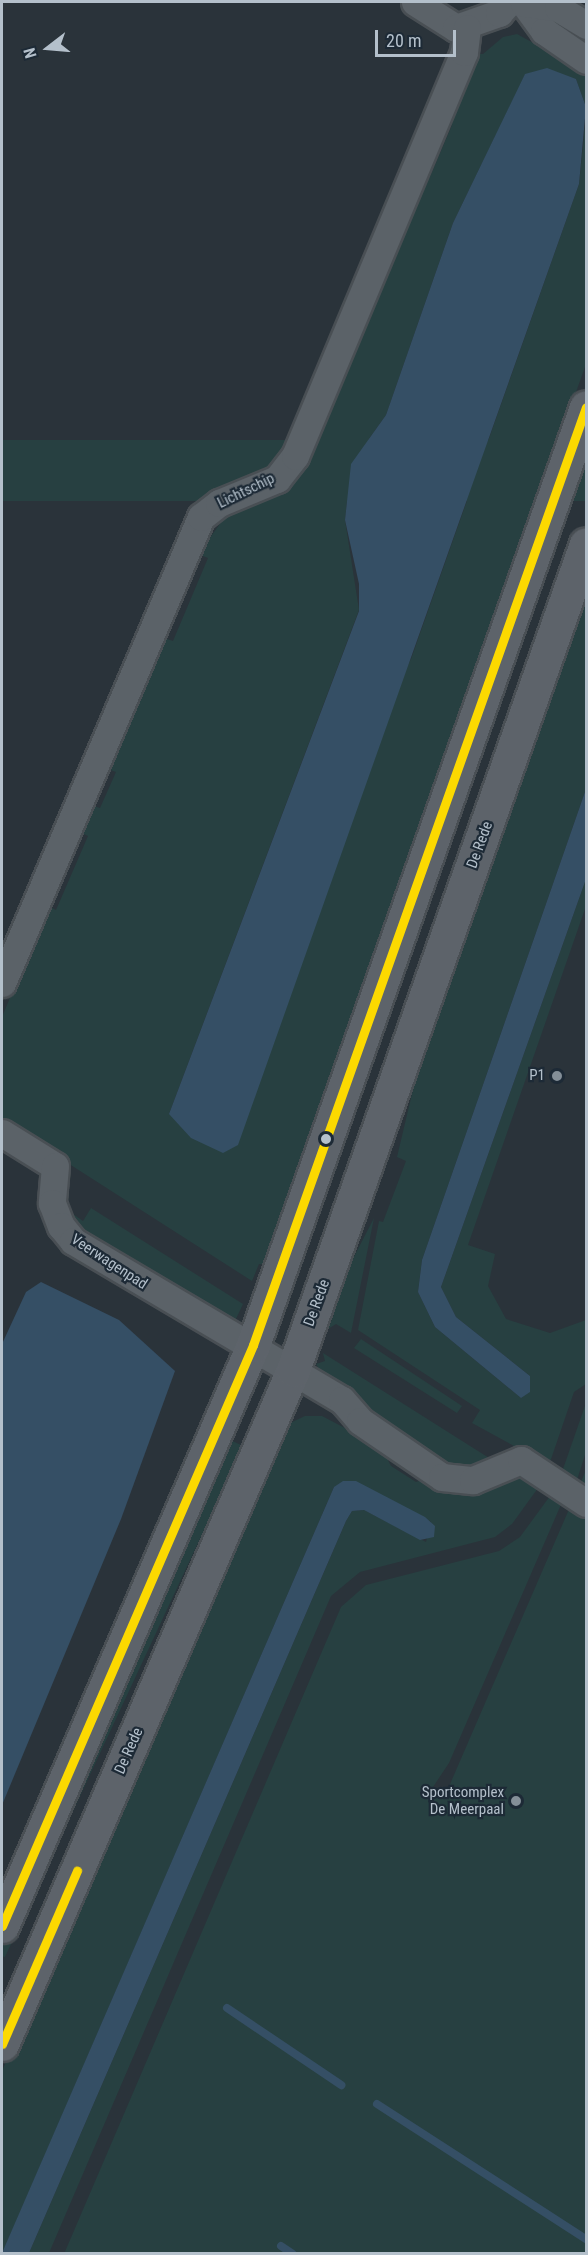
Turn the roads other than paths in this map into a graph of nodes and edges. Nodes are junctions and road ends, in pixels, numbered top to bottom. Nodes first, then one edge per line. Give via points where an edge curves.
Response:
1 (415, 2) edge
2 (519, 2) edge
3 (586, 25) edge
4 (467, 28) junction
5 (586, 60) edge
6 (586, 407) edge
7 (586, 544) edge
8 (2, 983) edge
9 (2, 1133) edge
10 (250, 1353) junction
11 (290, 1378) junction
12 (586, 1503) edge
13 (2, 1926) edge
14 (2, 2043) edge

1 - 4 street via 456,28
2 - 3 street via 558,8
2 - 4 street
2 - 5 street via 544,31
4 - 8 street, Lichtschip via 464,52 294,456 277,479 219,503 201,517
6 - 10 main road
7 - 11 main road, De Rede
9 - 10 street, Veerwagenpad via 55,1166 52,1203 66,1234 174,1304 207,1316
10 - 11 street, Veerwagenpad
10 - 13 main road
11 - 12 street, Veerwagenpad via 334,1416 360,1421 442,1477 472,1480 521,1460
11 - 14 main road, De Rede

